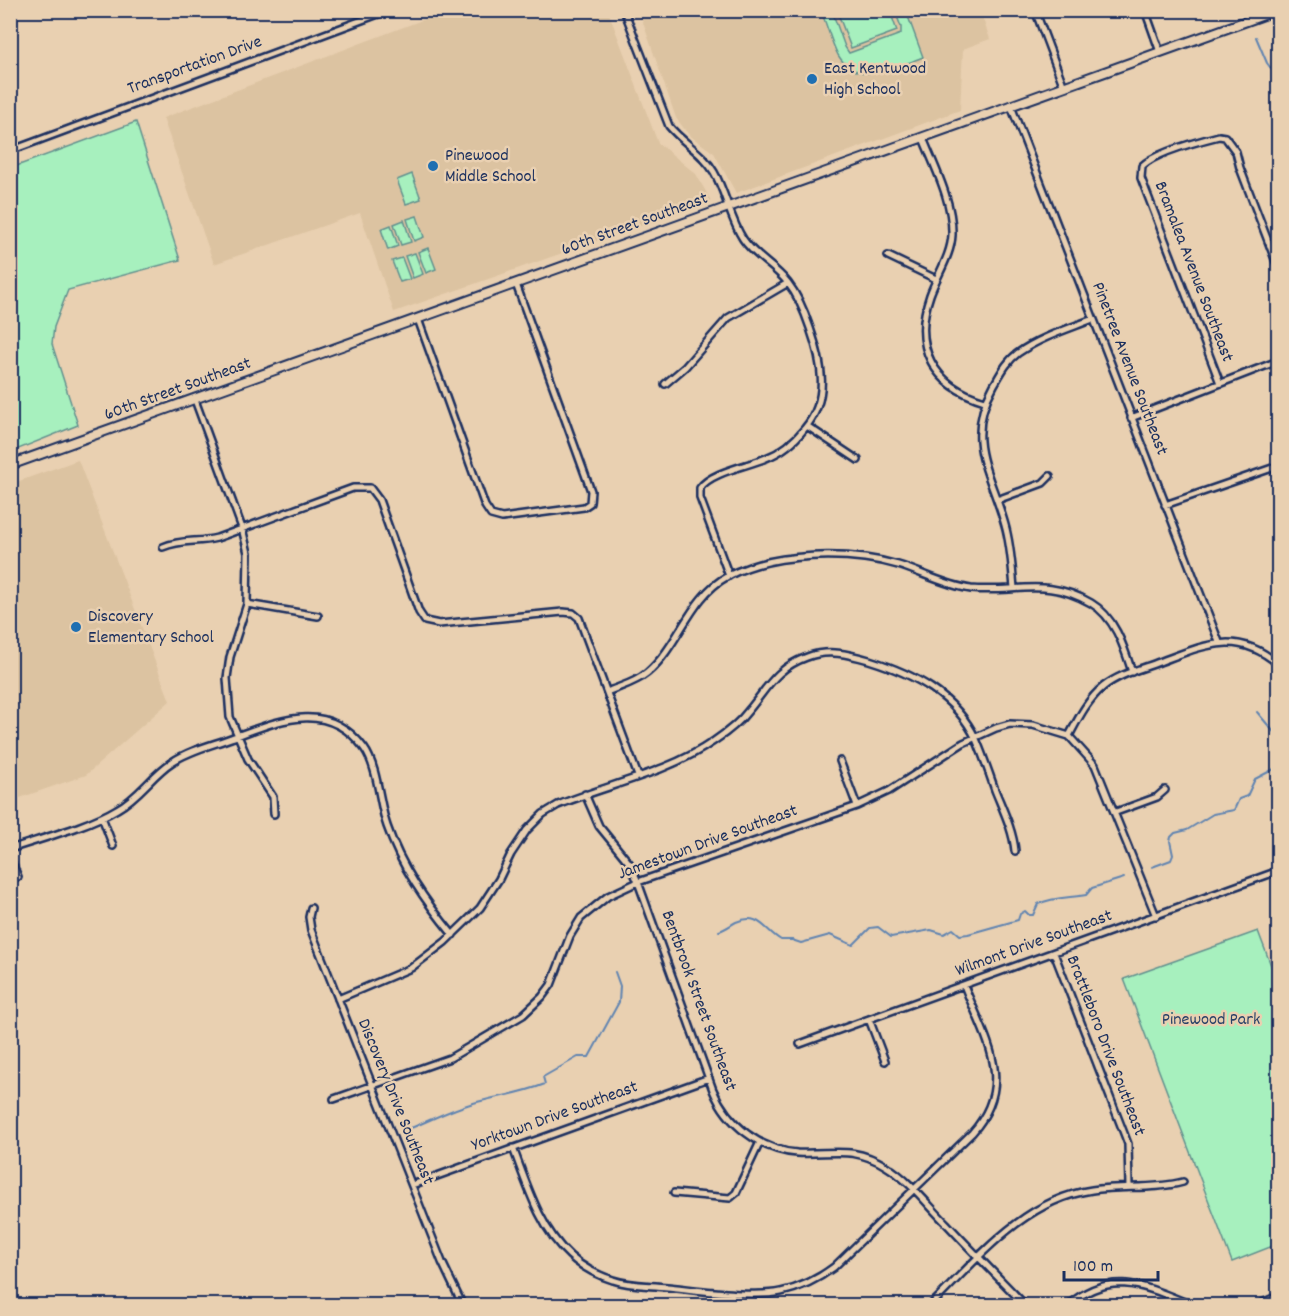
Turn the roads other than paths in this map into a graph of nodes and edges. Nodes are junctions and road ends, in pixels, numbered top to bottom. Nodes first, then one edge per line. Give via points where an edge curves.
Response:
1 (390, 10) edge
2 (418, 10) edge
3 (426, 10) edge
4 (624, 10) edge
5 (1035, 10) edge
6 (1145, 10) edge
7 (1272, 12) edge
8 (1278, 12) edge
9 (1160, 52) junction
10 (1064, 87) junction
11 (1011, 106) junction
12 (923, 138) junction
13 (10, 151) edge
14 (729, 207) junction
15 (888, 256) dead end
16 (1278, 265) edge
17 (936, 279) junction
18 (788, 283) junction
19 (516, 284) junction
20 (418, 319) junction
21 (1093, 319) junction
22 (1278, 361) edge
23 (1220, 383) junction
24 (665, 384) dead end
25 (195, 400) junction
26 (985, 401) junction
27 (1131, 418) junction
28 (807, 426) junction
29 (858, 460) dead end
30 (10, 465) edge
31 (1278, 466) edge
32 (1050, 476) dead end
33 (997, 500) junction
34 (1165, 505) junction
35 (242, 528) junction
36 (163, 547) dead end
37 (729, 576) junction
38 (1014, 588) junction
39 (247, 604) junction
40 (318, 616) dead end
41 (1219, 642) junction
42 (1278, 664) edge
43 (1132, 672) junction
44 (607, 692) junction
45 (237, 736) junction
46 (1069, 736) junction
47 (975, 738) junction
48 (840, 761) dead end
49 (638, 776) junction
50 (1165, 790) dead end
51 (585, 794) junction
52 (857, 806) junction
53 (1116, 812) junction
54 (274, 814) dead end
55 (102, 817) junction
56 (113, 846) dead end
57 (10, 849) edge
58 (1015, 851) dead end
59 (10, 858) edge
60 (1278, 872) edge
61 (18, 877) dead end
62 (638, 882) junction
63 (311, 908) dead end
64 (1156, 916) junction
65 (453, 935) junction
66 (1054, 952) junction
67 (964, 985) junction
68 (338, 999) junction
69 (869, 1019) junction
70 (800, 1044) dead end
71 (885, 1061) dead end
72 (709, 1078) junction
73 (373, 1085) junction
74 (334, 1099) dead end
75 (760, 1142) junction
76 (513, 1148) junction
77 (1183, 1182) dead end
78 (412, 1185) junction
79 (1129, 1187) junction
80 (913, 1189) junction
81 (674, 1193) dead end
82 (980, 1258) junction
83 (1278, 1296) edge
84 (1178, 1299) junction
85 (463, 1305) edge
86 (930, 1305) edge
87 (1026, 1305) edge
88 (1066, 1305) edge
89 (1175, 1305) edge
90 (1194, 1305) edge
91 (1256, 1305) edge

1 - 13 street, Transportation Drive
2 - 3 street
4 - 14 street via 669,126 712,169
5 - 10 street
6 - 9 street
7 - 8 main road, 60th Street Southeast
7 - 9 main road, 60th Street Southeast
9 - 10 main road, 60th Street Southeast
10 - 11 main road, 60th Street Southeast
11 - 12 main road, 60th Street Southeast
11 - 21 street, Pinetree Avenue Southeast
12 - 14 main road, 60th Street Southeast
12 - 17 street via 952,225 950,250
14 - 18 street via 743,240
14 - 19 main road, 60th Street Southeast
15 - 17 street
16 - 23 street, Bramalea Avenue Southeast via 1236,152 1225,137 1180,147 1142,165 1141,178
17 - 26 street via 923,323 925,349 937,372 953,387
18 - 24 street via 728,318
18 - 28 street via 803,308 822,366 818,404
19 - 20 main road, 60th Street Southeast
19 - 20 street via 591,491 590,503 578,510 502,518 491,515
20 - 25 main road, 60th Street Southeast
21 - 26 street via 1016,354
21 - 27 street, Pinetree Avenue Southeast
22 - 23 street
23 - 27 street
25 - 30 main road, 60th Street Southeast
25 - 35 street
26 - 33 street via 979,440
27 - 34 street, Pinetree Avenue Southeast
28 - 29 street
28 - 37 street via 783,450 710,479 700,488 700,498
31 - 34 street
32 - 33 street via 1043,483
33 - 38 street via 1006,527
34 - 41 street, Pinetree Avenue Southeast
35 - 36 street via 208,540 176,541
35 - 39 street via 249,567
35 - 44 street via 353,488 370,488 379,500 418,612 425,621 439,624 573,613 579,618
37 - 38 street via 783,560 849,556 896,565 968,589
37 - 44 street via 702,597 648,672 633,683
38 - 43 street via 1052,587 1094,605 1117,632
39 - 40 street
39 - 45 street via 227,678 230,717
41 - 42 street via 1254,647
41 - 43 street
43 - 46 street via 1103,688 1089,702
44 - 49 street
45 - 54 street via 273,797
45 - 55 street via 179,757 125,805
45 - 65 street via 300,717 323,719 356,738 371,763 387,827 402,861 423,897
46 - 47 street, Jamestown Drive Southeast via 1019,724 996,728
46 - 53 street via 1095,765
47 - 49 street via 951,705 913,677 852,655 823,653 789,664 776,674 744,717 718,739 690,756
47 - 52 street, Jamestown Drive Southeast
47 - 58 street
48 - 52 street
49 - 51 street
50 - 53 street via 1157,797
51 - 62 street, Bentbrook Street Southeast via 599,826 630,864
51 - 65 street via 558,805 531,825 480,908
52 - 62 street, Jamestown Drive Southeast
53 - 64 street
55 - 56 street
55 - 57 street
59 - 61 street
60 - 64 street, Wilmont Drive Southeast
62 - 72 street, Bentbrook Street Southeast
62 - 73 street, Jamestown Drive Southeast via 608,896 581,918 551,985 523,1015 450,1058
63 - 68 street, Discovery Drive Southeast via 311,930
64 - 66 street, Wilmont Drive Southeast
65 - 68 street via 411,968
66 - 67 street, Wilmont Drive Southeast
66 - 79 street, Brattleboro Drive Southeast via 1128,1144
67 - 69 street, Wilmont Drive Southeast
67 - 80 street via 994,1065 994,1094 981,1122
68 - 73 street, Discovery Drive Southeast
69 - 70 street, Wilmont Drive Southeast
69 - 71 street
72 - 75 street, Bentbrook Street Southeast via 724,1111
72 - 76 street, Yorktown Drive Southeast
73 - 74 street, Jamestown Drive Southeast
73 - 78 street, Discovery Drive Southeast
75 - 80 street, Bentbrook Street Southeast via 796,1153 833,1151 860,1155 886,1166
75 - 81 street via 730,1198
76 - 78 street, Yorktown Drive Southeast
76 - 80 street via 557,1243 587,1268 626,1283 759,1294 792,1289 834,1267
77 - 79 street
78 - 85 street, Discovery Drive Southeast
79 - 82 street via 1090,1190 1042,1207 1005,1232
80 - 82 street, Bentbrook Street Southeast
82 - 86 street
82 - 87 street, Bentbrook Street Southeast
83 - 91 street
84 - 88 street via 1150,1287 1120,1283 1095,1288
84 - 89 street
84 - 90 street

